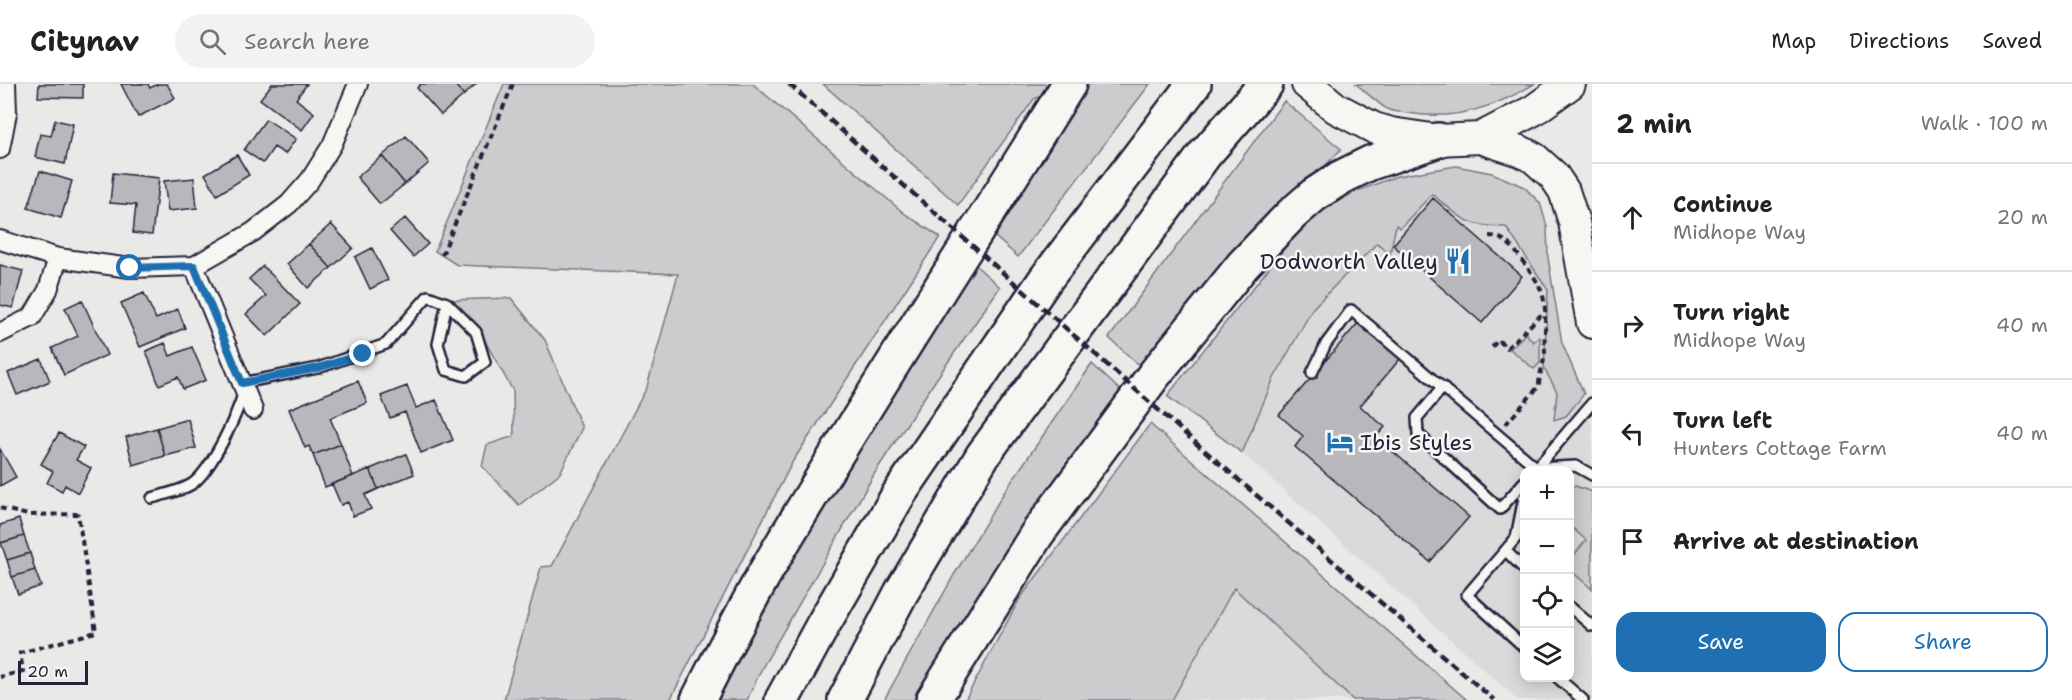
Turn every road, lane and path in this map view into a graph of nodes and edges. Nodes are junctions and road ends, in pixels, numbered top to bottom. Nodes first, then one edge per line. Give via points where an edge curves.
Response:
1 (6, 84) edge
2 (358, 84) edge
3 (513, 84) edge
4 (1069, 84) edge
5 (1194, 84) edge
6 (1266, 84) edge
7 (1307, 84) edge
8 (1570, 84) edge
9 (1480, 138) junction
10 (1438, 140) junction
11 (0, 149) edge
12 (1489, 236) dead end
13 (0, 240) edge
14 (442, 255) dead end
15 (58, 258) junction
16 (194, 266) junction
17 (447, 303) junction
18 (1546, 310) junction
19 (1592, 323) edge
20 (0, 333) edge
21 (1492, 347) dead end
22 (1312, 373) dead end
23 (243, 386) junction
24 (1443, 387) junction
25 (1592, 404) edge
26 (253, 410) dead end
27 (1498, 434) junction
28 (1533, 466) edge
29 (1539, 466) edge
30 (1574, 466) edge
31 (1592, 475) edge
32 (1520, 486) edge
33 (152, 498) dead end
34 (0, 508) edge
35 (1520, 517) edge
36 (1506, 551) junction
37 (1520, 565) edge
38 (1574, 611) edge
39 (1592, 626) edge
40 (1520, 643) edge
41 (0, 677) edge
42 (1563, 682) edge
43 (698, 700) edge
44 (782, 700) edge
45 (846, 700) edge
46 (933, 700) edge
47 (1583, 700) edge

1 - 11 street via 7,113
2 - 16 street via 332,145 289,204 253,232
3 - 14 path
4 - 43 highway via 858,417 764,574
5 - 44 highway via 1045,280 899,494
6 - 45 highway via 1205,154 983,455 901,593
7 - 10 highway via 1336,108 1374,128
8 - 9 highway via 1534,110
9 - 10 highway
9 - 19 highway via 1534,159 1564,191 1574,222
10 - 46 highway via 1370,163 1340,178 1291,215 1243,265 1154,375 1037,534
12 - 18 path via 1506,241 1521,258 1545,297
13 - 15 street
15 - 16 street via 130,268
15 - 20 street via 48,290 32,317
16 - 23 street
17 - 17 lane via 476,332 485,362 466,376 446,370 438,344
17 - 23 lane via 428,296 386,344 363,354
18 - 21 path via 1507,348 1498,340
18 - 27 path via 1539,386
22 - 24 lane via 1326,344 1351,310
23 - 26 street
23 - 33 lane via 241,403 204,472 185,488
24 - 27 lane
24 - 32 lane via 1417,418 1418,434 1500,509
25 - 29 lane
27 - 28 lane
30 - 31 lane
34 - 41 path via 28,515 78,514 96,632 20,653 23,671
35 - 36 lane via 1516,537
36 - 37 lane
36 - 40 lane via 1467,595
38 - 39 lane
42 - 47 lane

